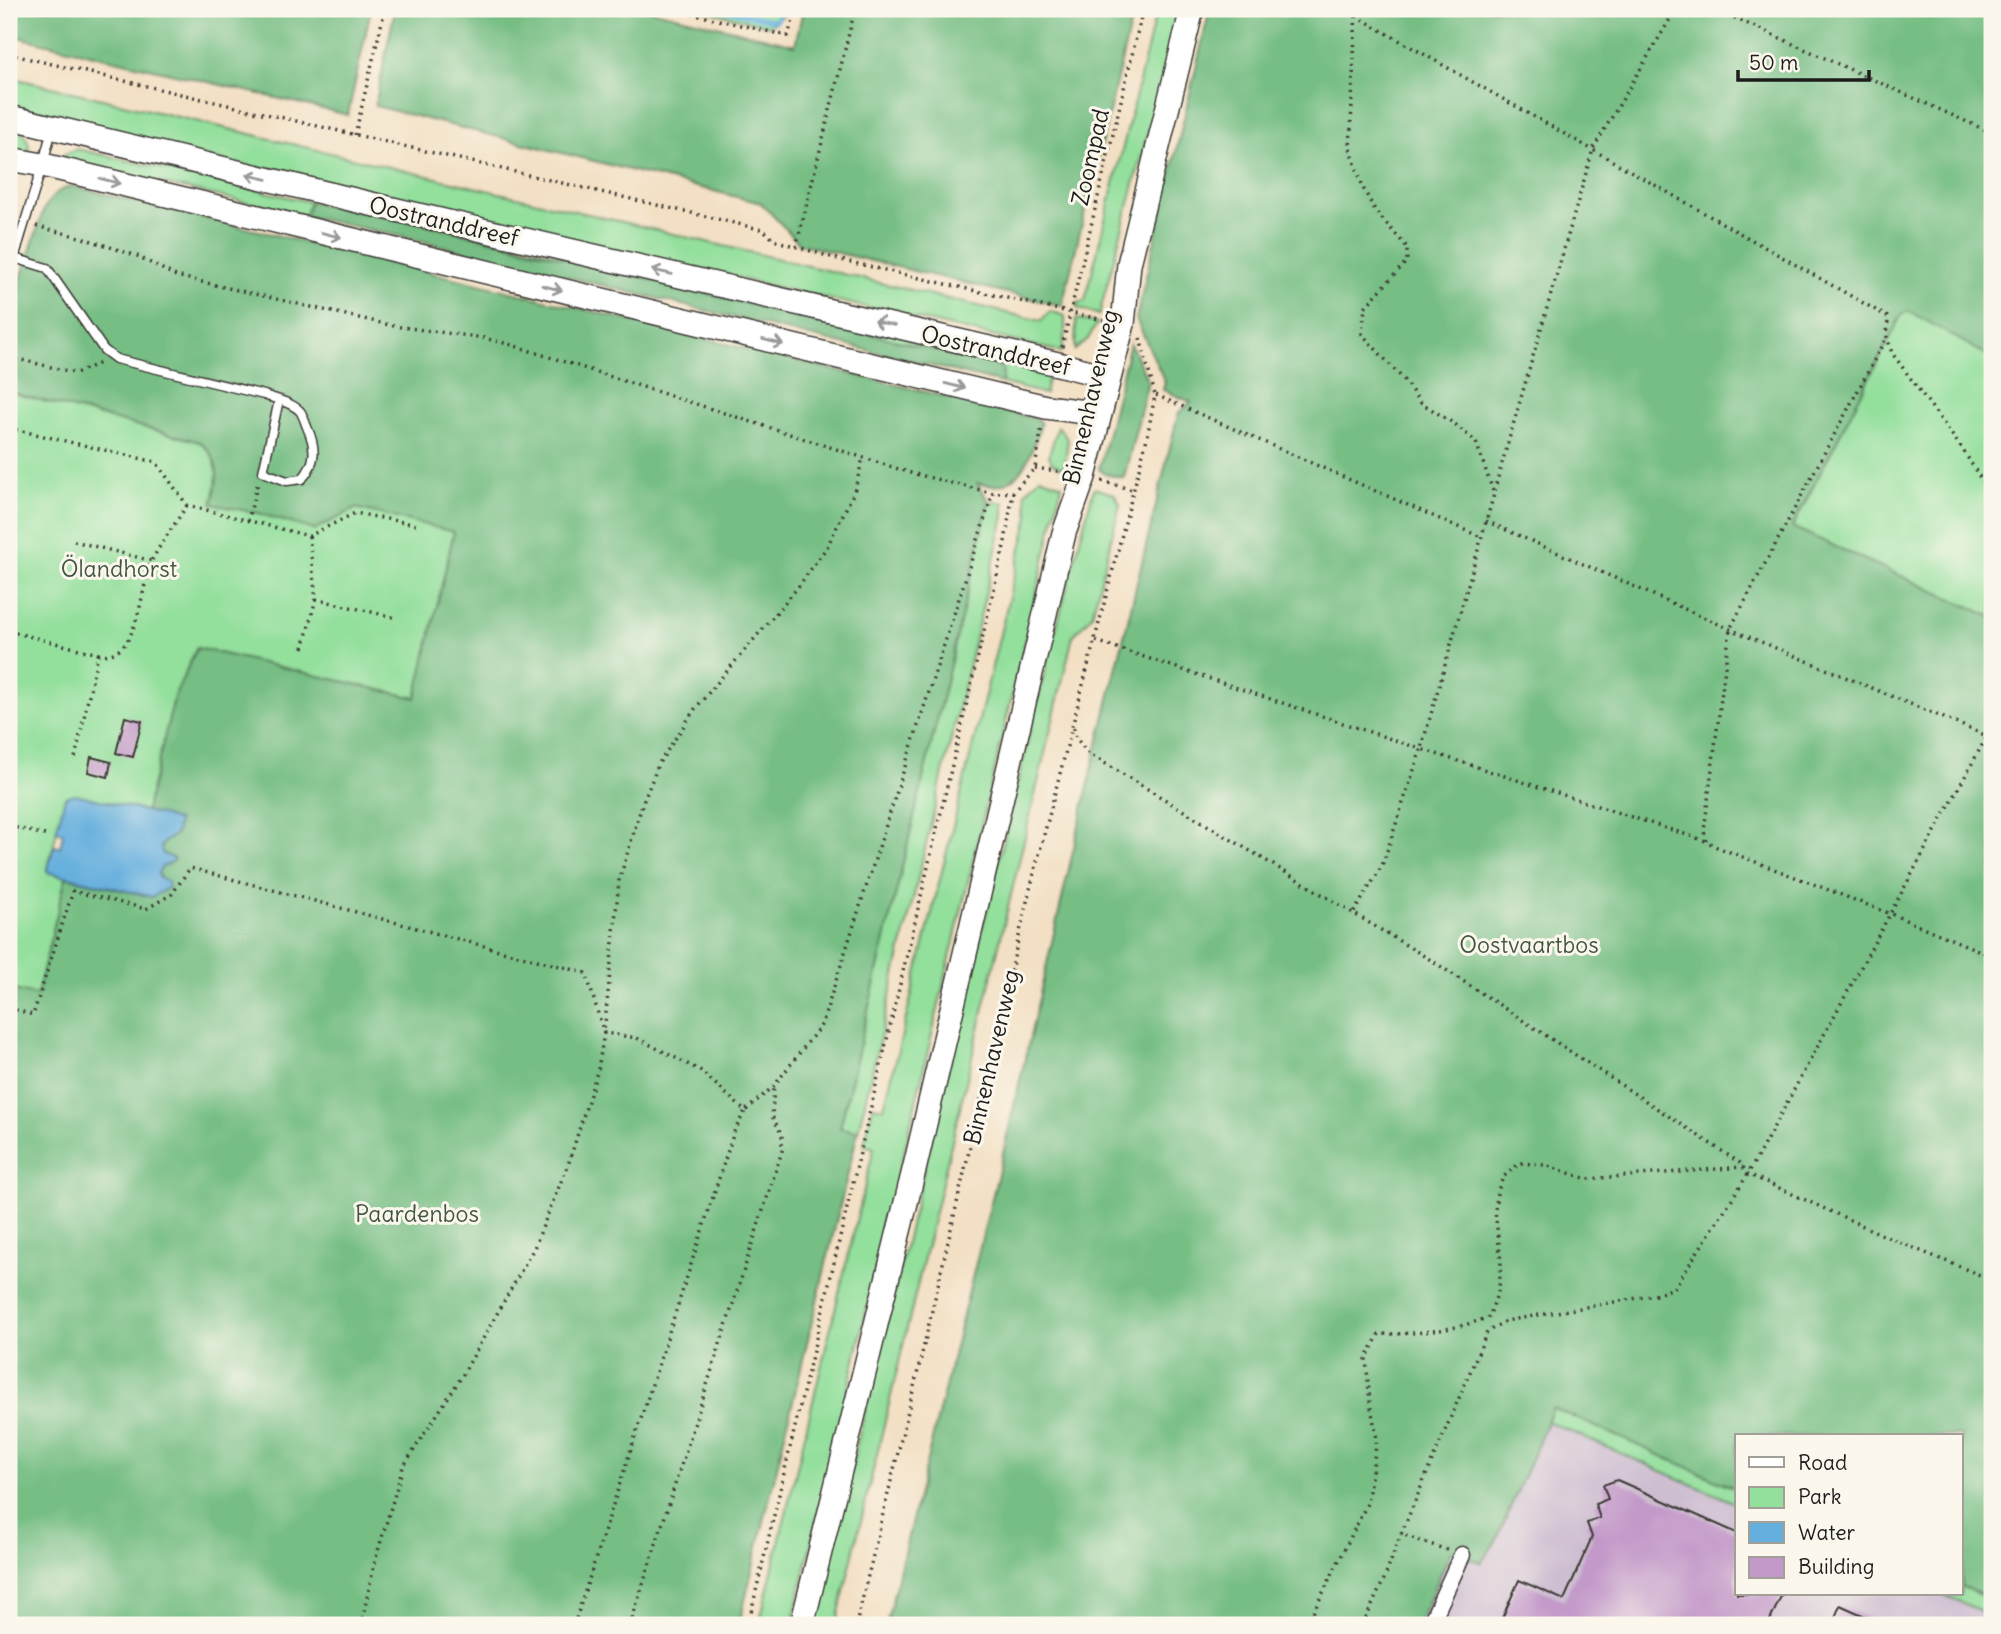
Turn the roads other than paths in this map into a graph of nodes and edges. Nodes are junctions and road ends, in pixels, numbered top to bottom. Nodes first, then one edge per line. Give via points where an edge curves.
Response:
1 (1192, 9) edge
2 (9, 117) edge
3 (52, 127) junction
4 (9, 159) edge
5 (43, 165) junction
6 (14, 258) junction
7 (9, 277) edge
8 (1115, 323) junction
9 (1094, 373) junction
10 (1105, 394) junction
11 (279, 400) junction
12 (1084, 412) junction
13 (1064, 533) junction
14 (1462, 1555) road end
15 (802, 1625) edge
16 (1430, 1625) edge

1 - 8 main road, Binnenhavenweg via 1129,264 1111,304
2 - 3 main road, Oostranddreef
3 - 5 lane
9 -> 3 main road, Oostranddreef
4 - 5 main road, Oostranddreef
5 - 6 lane
5 -> 12 main road, Oostranddreef via 1046,407
6 - 7 lane
6 - 11 lane via 47,268 104,351 116,359
8 - 9 main road, Binnenhavenweg
8 - 10 main road, Binnenhavenweg
9 - 10 main road, Oostranddreef
9 - 12 main road, Binnenhavenweg
10 - 12 main road
10 - 13 main road, Binnenhavenweg
11 - 11 lane via 263,472 287,481 302,479 314,457 314,441 299,411
12 - 13 main road, Binnenhavenweg via 1067,487
13 - 15 main road, Binnenhavenweg
14 - 16 street

